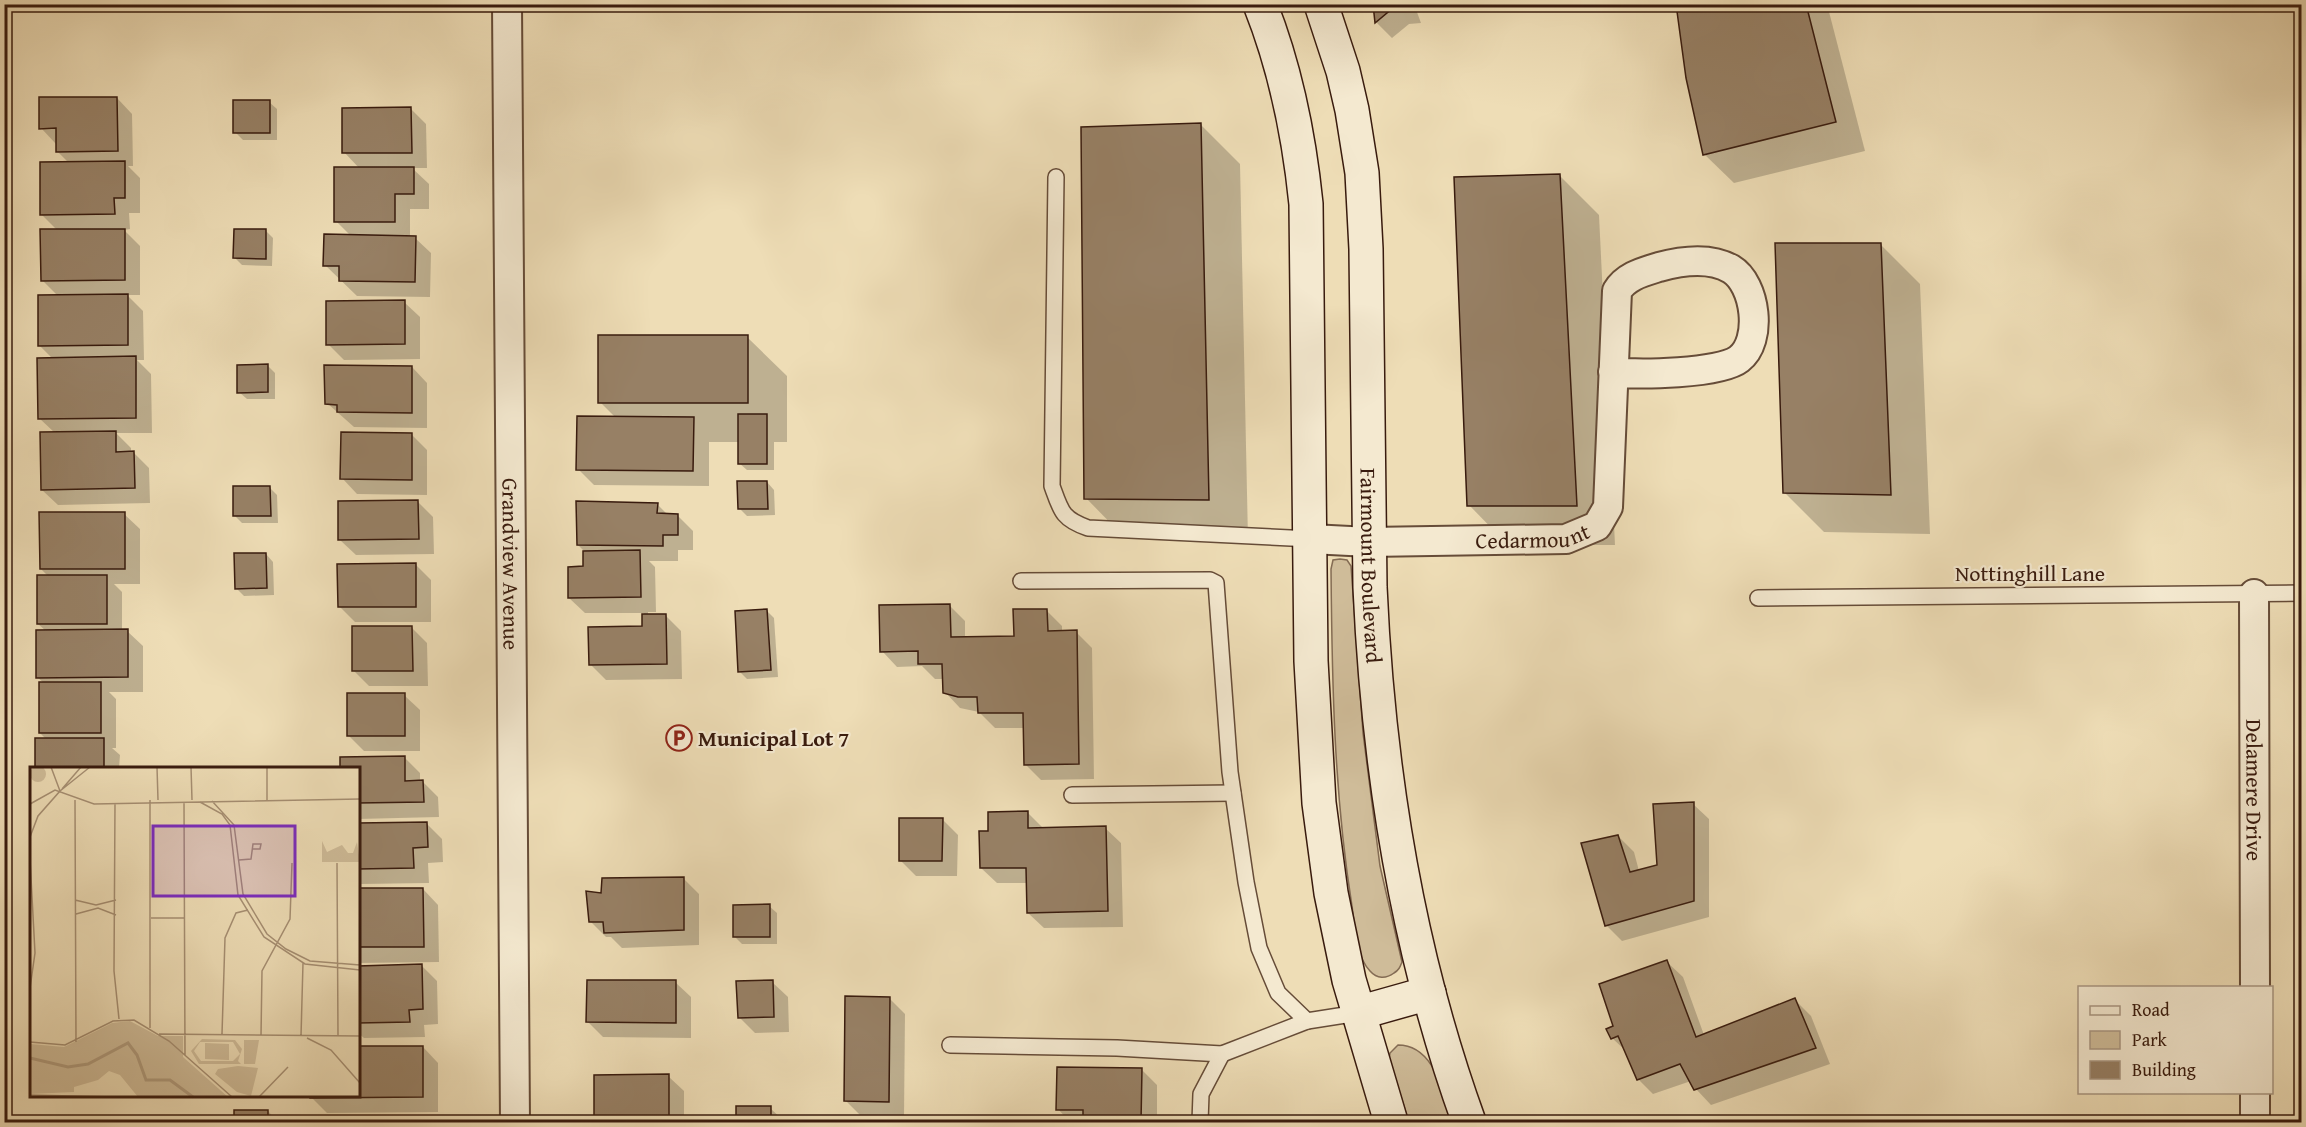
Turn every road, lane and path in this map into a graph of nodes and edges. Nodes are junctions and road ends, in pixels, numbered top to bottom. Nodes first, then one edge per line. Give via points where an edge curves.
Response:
1 (507, 4) edge
2 (1260, 4) edge
3 (1321, 4) edge
4 (1056, 177) dead end
5 (1613, 372) junction
6 (1311, 539) junction
7 (1369, 542) junction
8 (1021, 581) dead end
9 (2301, 593) edge
10 (2254, 594) junction
11 (1758, 598) dead end
12 (1233, 793) junction
13 (1072, 795) dead end
14 (2254, 986) edge
15 (1429, 993) junction
16 (1358, 1013) junction
17 (1307, 1021) junction
18 (950, 1045) dead end
19 (1222, 1054) junction
20 (2255, 1094) edge
21 (515, 1122) edge
22 (1200, 1122) edge
23 (1390, 1122) edge
24 (1469, 1122) edge
25 (2255, 1122) edge

1 - 21 street, Grandview Avenue
2 - 6 main road via 1277,52 1296,129 1306,204
3 - 7 main road, Fairmount Boulevard via 1345,81 1362,173
4 - 6 lane via 1052,486 1060,508 1070,522 1088,528
5 - 5 street, Cedarmount via 1617,291 1622,281 1690,261 1731,269 1744,283 1755,323 1753,339 1738,361 1707,371
5 - 7 street, Cedarmount via 1608,507 1597,526 1566,539
6 - 7 street, Cedarmount
6 - 16 main road via 1313,708 1319,803 1331,893
7 - 15 main road, Fairmount Boulevard via 1372,638 1383,749 1404,882
8 - 12 lane via 1210,579 1216,583
9 - 10 lane, Nottinghill Lane
10 - 11 lane, Nottinghill Lane
10 - 14 street, Delamere Drive
12 - 13 lane
12 - 17 lane via 1259,948 1278,993
15 - 16 main road
15 - 24 main road, Fairmount Boulevard
16 - 17 lane
16 - 23 main road
17 - 19 lane
18 - 19 lane
19 - 22 lane via 1202,1094
20 - 25 street

